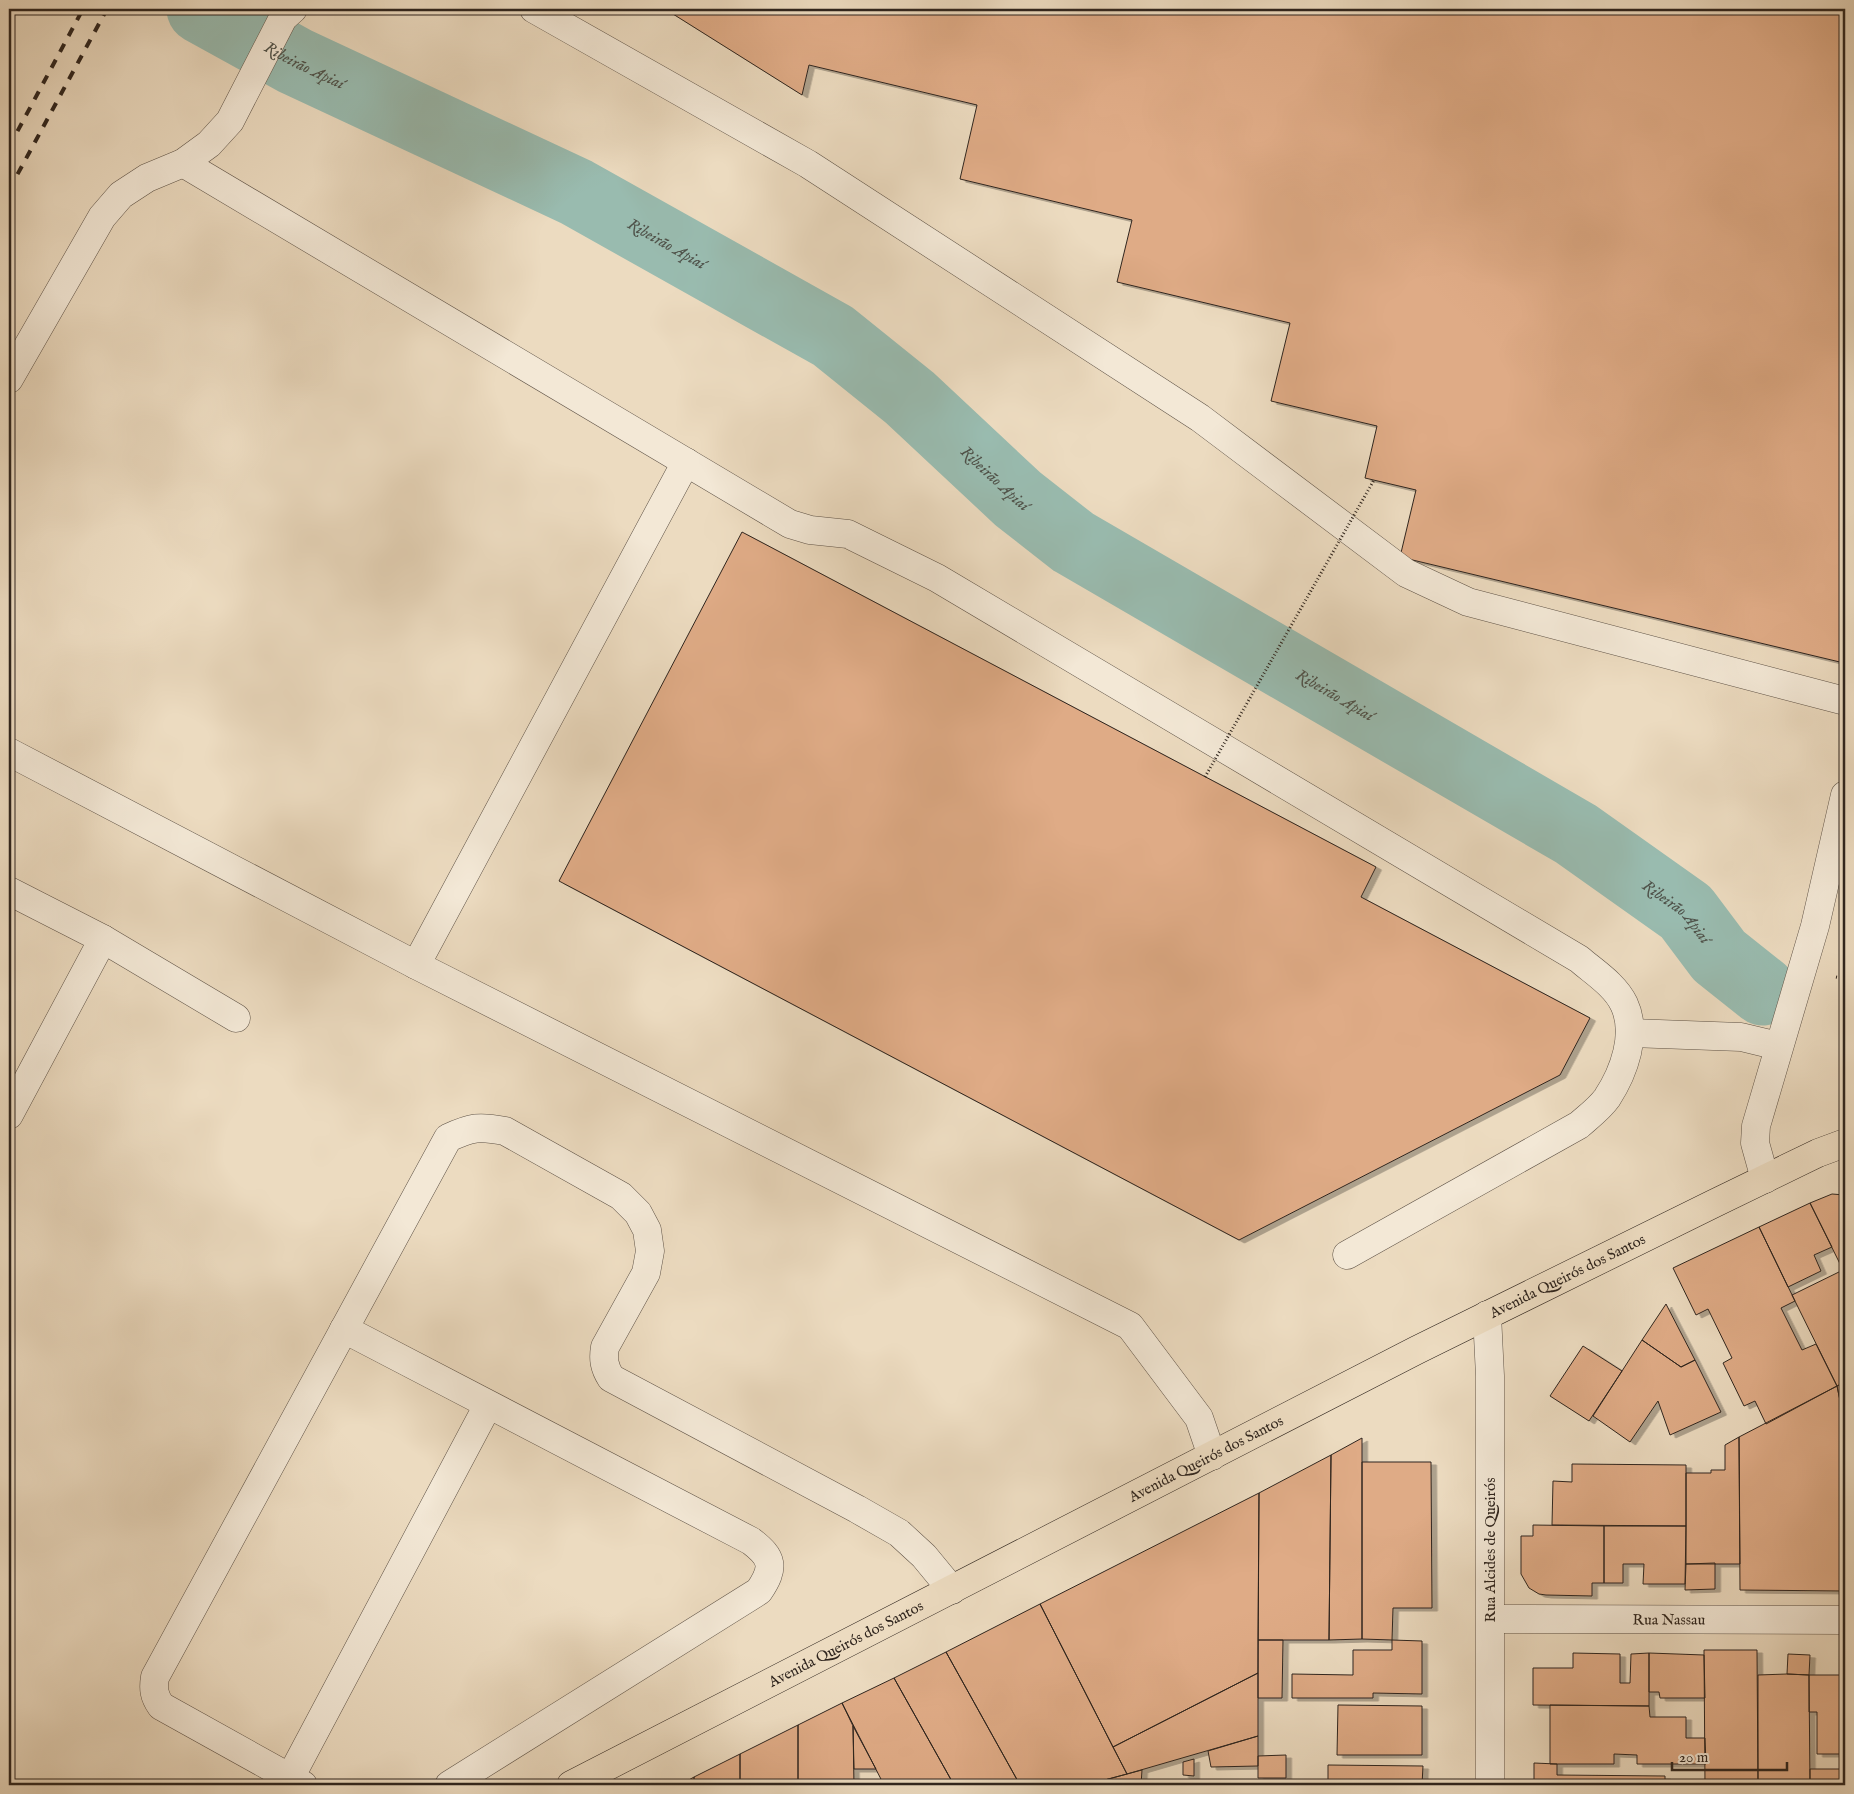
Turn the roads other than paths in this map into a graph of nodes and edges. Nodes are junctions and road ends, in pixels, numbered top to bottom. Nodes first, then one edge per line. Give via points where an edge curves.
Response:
1 (534, 9) edge
2 (288, 14) edge
3 (183, 164) junction
4 (9, 379) edge
5 (686, 462) junction
6 (1845, 701) edge
7 (9, 752) edge
8 (1845, 795) edge
9 (9, 891) edge
10 (103, 939) junction
11 (416, 965) junction
12 (236, 1018) dead end
13 (1631, 1033) junction
14 (1778, 1046) junction
15 (9, 1115) edge
16 (1845, 1142) edge
17 (1765, 1179) junction
18 (1347, 1255) dead end
19 (1487, 1315) junction
20 (344, 1329) junction
21 (488, 1405) junction
22 (1212, 1456) junction
23 (952, 1590) junction
24 (1491, 1620) junction
25 (1845, 1620) edge
26 (296, 1781) edge
27 (450, 1785) edge
28 (571, 1785) edge
29 (1490, 1785) edge

1 - 6 street via 808,164 1200,418 1406,573 1468,602
2 - 3 street via 230,121 210,144
3 - 4 street via 147,178 121,194 102,217
3 - 5 street
5 - 11 street
5 - 13 street via 790,524 810,530 848,534 937,578 1579,959 1611,986 1624,1005
7 - 11 street
8 - 14 street via 1815,926
9 - 10 street
10 - 12 street
10 - 15 street
11 - 22 street via 1130,1326 1199,1418
13 - 14 street via 1741,1037
13 - 18 street via 1621,1072 1606,1100 1579,1125
14 - 17 street via 1754,1134
16 - 17 main road, Avenida Queirós dos Santos
17 - 19 main road, Avenida Queirós dos Santos
19 - 22 main road, Avenida Queirós dos Santos
19 - 24 street, Rua Alcides de Queirós
20 - 21 street
20 - 23 street via 448,1138 467,1129 485,1127 505,1131 621,1196 638,1213 647,1230 650,1251 646,1273 605,1346 603,1358 611,1378 899,1533 924,1556
20 - 26 street via 154,1677 155,1697 161,1706
21 - 26 street
21 - 27 street via 751,1541 765,1552 770,1568 768,1578 759,1591
22 - 23 main road, Avenida Queirós dos Santos
23 - 28 main road, Avenida Queirós dos Santos
24 - 25 street, Rua Nassau
24 - 29 street, Rua Alcides de Queirós

